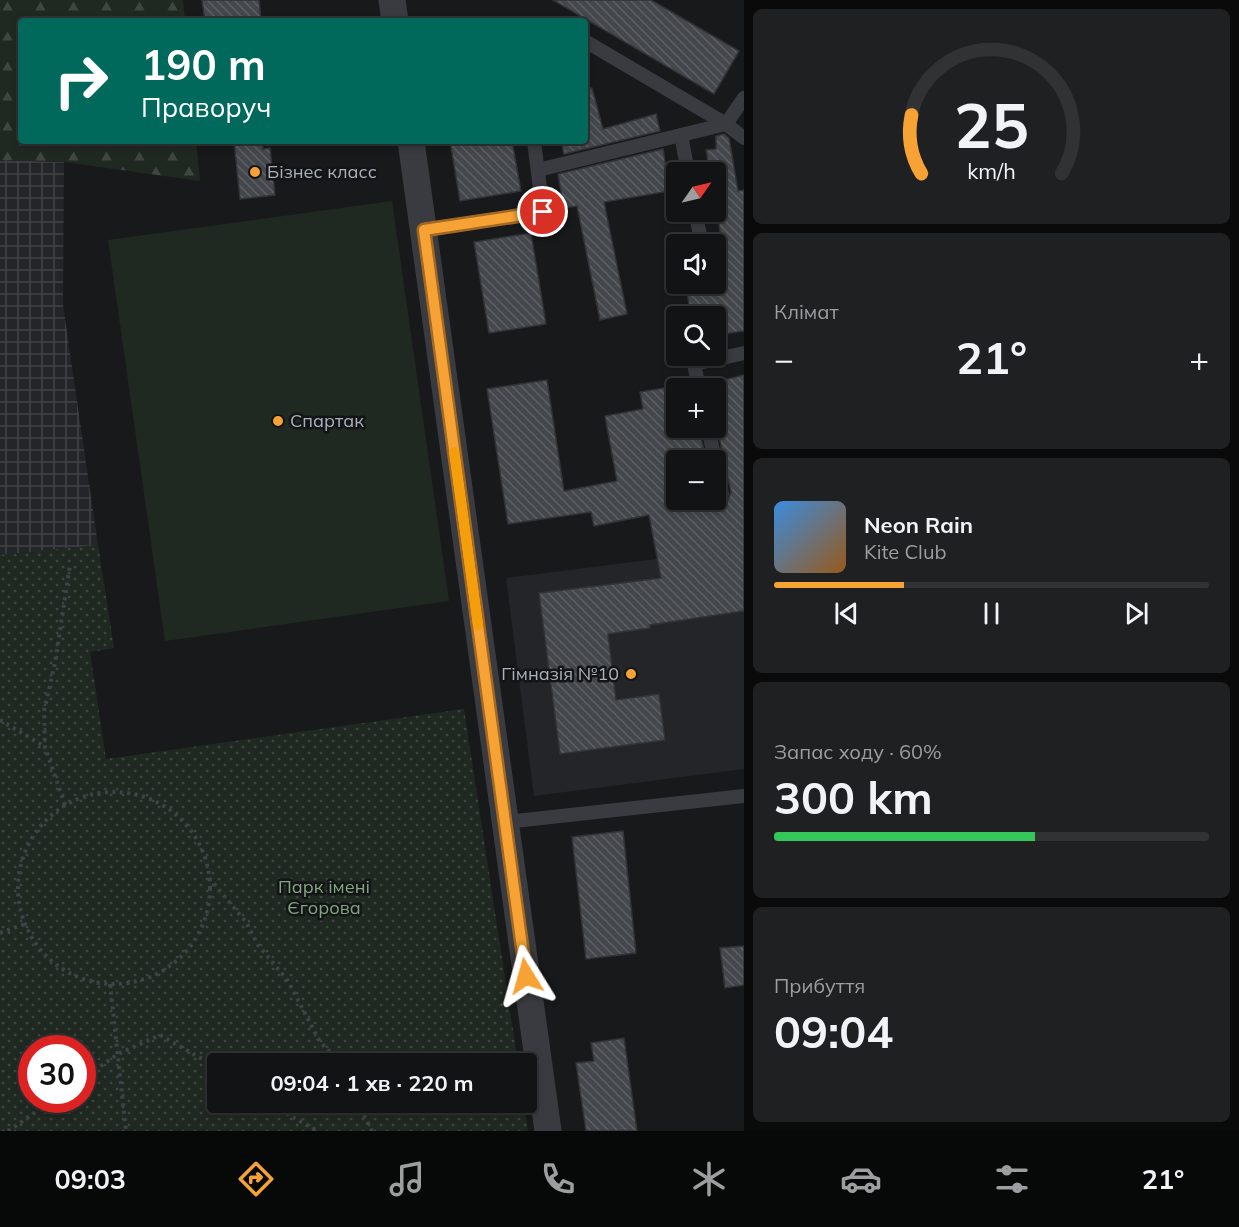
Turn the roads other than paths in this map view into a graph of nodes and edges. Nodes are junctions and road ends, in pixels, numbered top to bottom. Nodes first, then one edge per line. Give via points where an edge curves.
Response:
1 (392, 0) edge
2 (395, 18) edge
3 (588, 43) edge
4 (744, 98) edge
5 (726, 124) junction
6 (681, 135) junction
7 (744, 138) edge
8 (411, 144) edge
9 (534, 144) edge
10 (686, 162) edge
11 (538, 170) junction
12 (424, 230) junction
13 (744, 353) edge
14 (697, 378) edge
15 (744, 796) edge
16 (505, 822) junction
17 (548, 1131) edge

1 - 2 street
3 - 5 lane
4 - 5 lane
5 - 6 lane
5 - 7 lane
6 - 10 lane
6 - 11 lane
8 - 12 street
9 - 11 lane
11 - 12 lane via 543,212
12 - 16 street
13 - 14 lane via 694,364
15 - 16 lane
16 - 17 street

